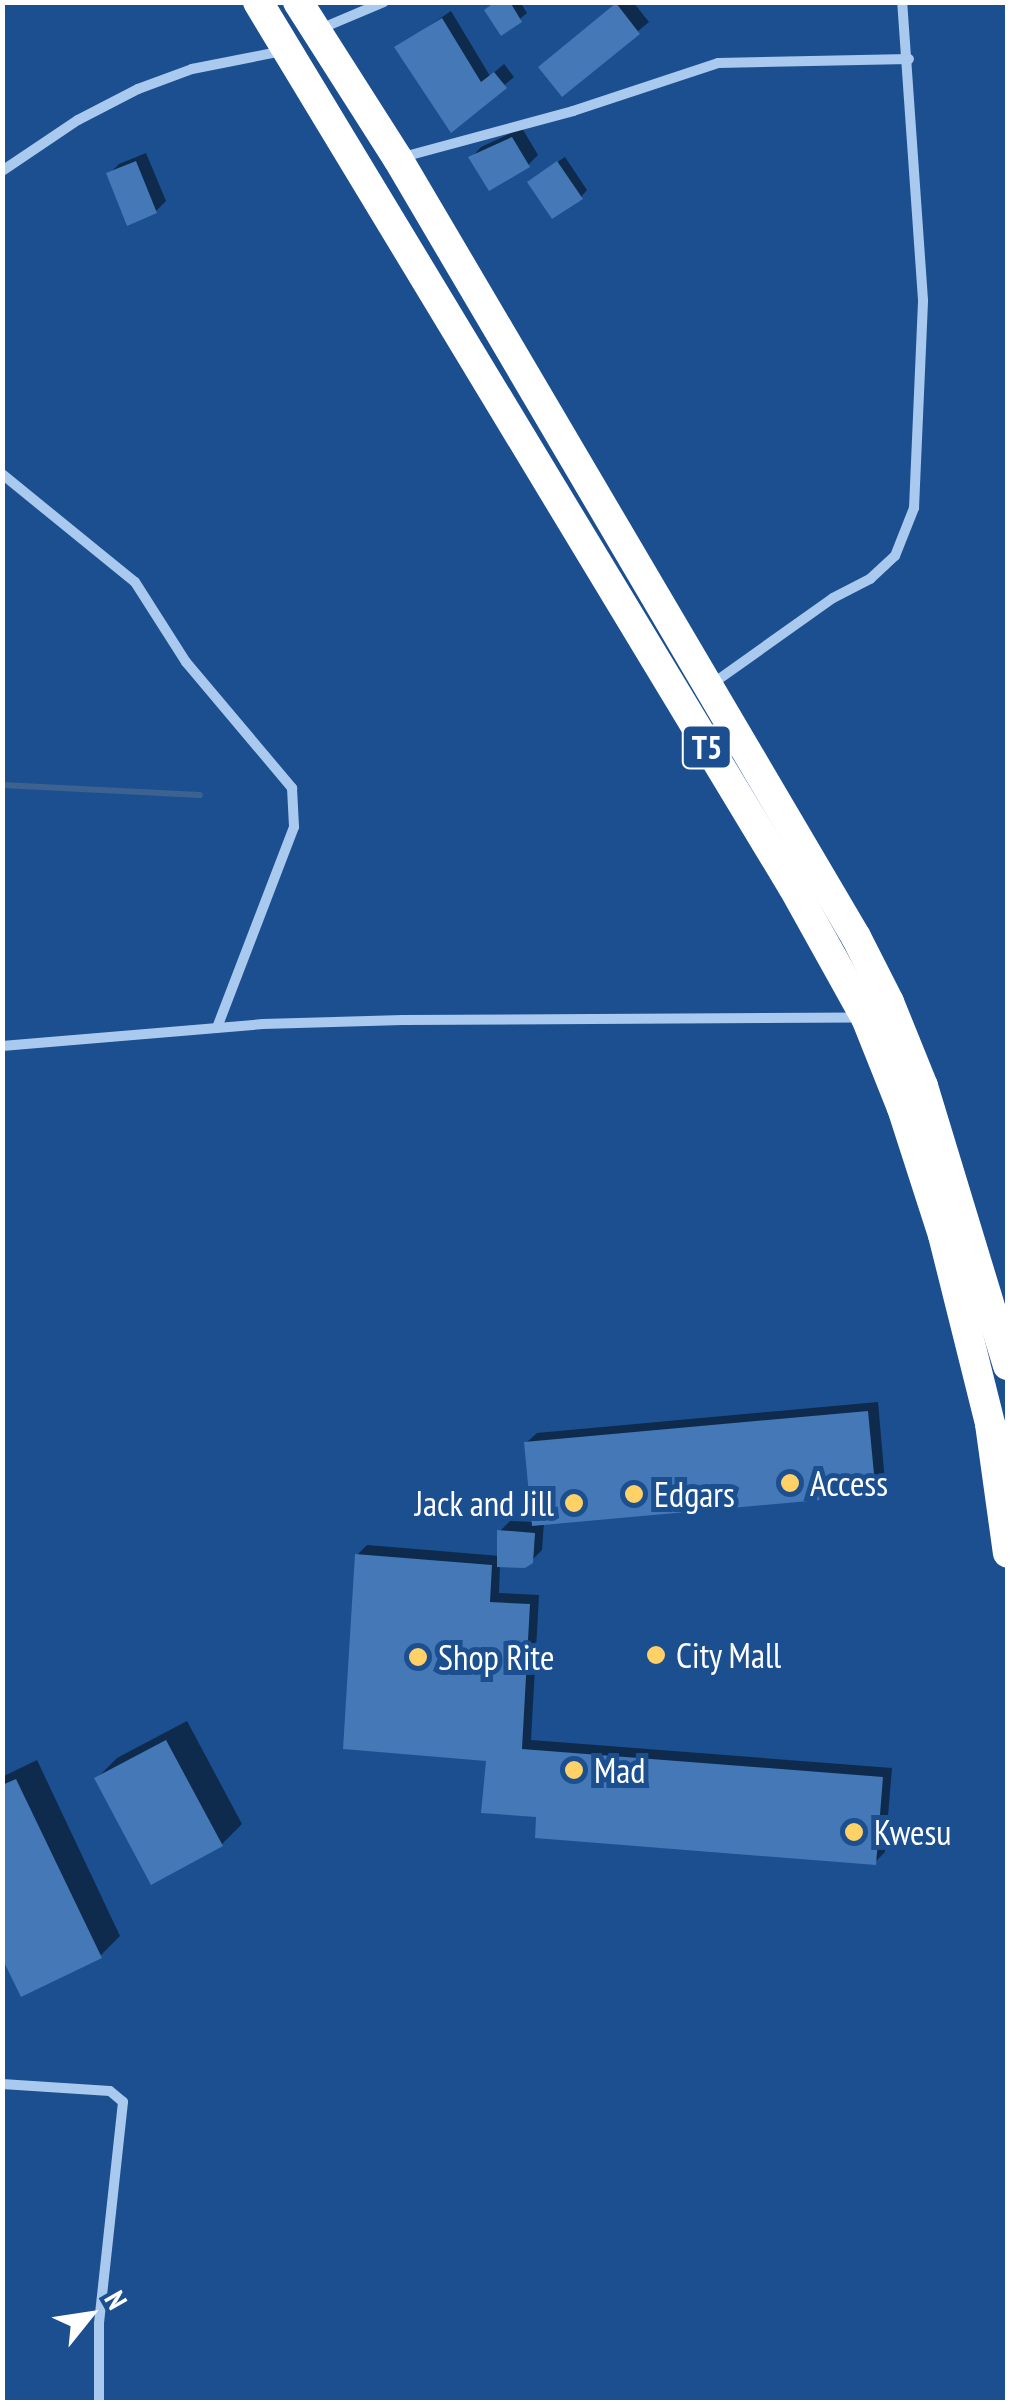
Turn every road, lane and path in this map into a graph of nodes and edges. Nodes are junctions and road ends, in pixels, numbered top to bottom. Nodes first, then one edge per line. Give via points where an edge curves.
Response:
1 (258, 2) edge
2 (298, 2) edge
3 (384, 2) edge
4 (902, 2) edge
5 (315, 31) junction
6 (284, 50) junction
7 (909, 59) junction
8 (398, 159) junction
9 (2, 171) edge
10 (2, 474) edge
11 (711, 685) junction
12 (866, 1018) junction
13 (216, 1028) junction
14 (2, 1046) edge
15 (1008, 1365) edge
16 (1008, 1553) edge
17 (2, 2084) edge
18 (100, 2402) edge

1 - 6 highway, T5
2 - 5 highway, T5
3 - 5 street
4 - 7 street
5 - 8 highway, T5
6 - 9 street via 192,69 138,89
6 - 12 highway, T5
7 - 8 street via 718,63
7 - 11 street via 923,300 914,508 895,556 870,579
8 - 11 highway, T5
10 - 13 street via 135,582 186,662 292,788 294,827
11 - 15 highway, T5 via 889,1002 950,1166
12 - 13 street via 403,1020
12 - 16 highway, T5 via 943,1235 990,1424
13 - 14 street
17 - 18 street via 110,2090 123,2102 99,2324

